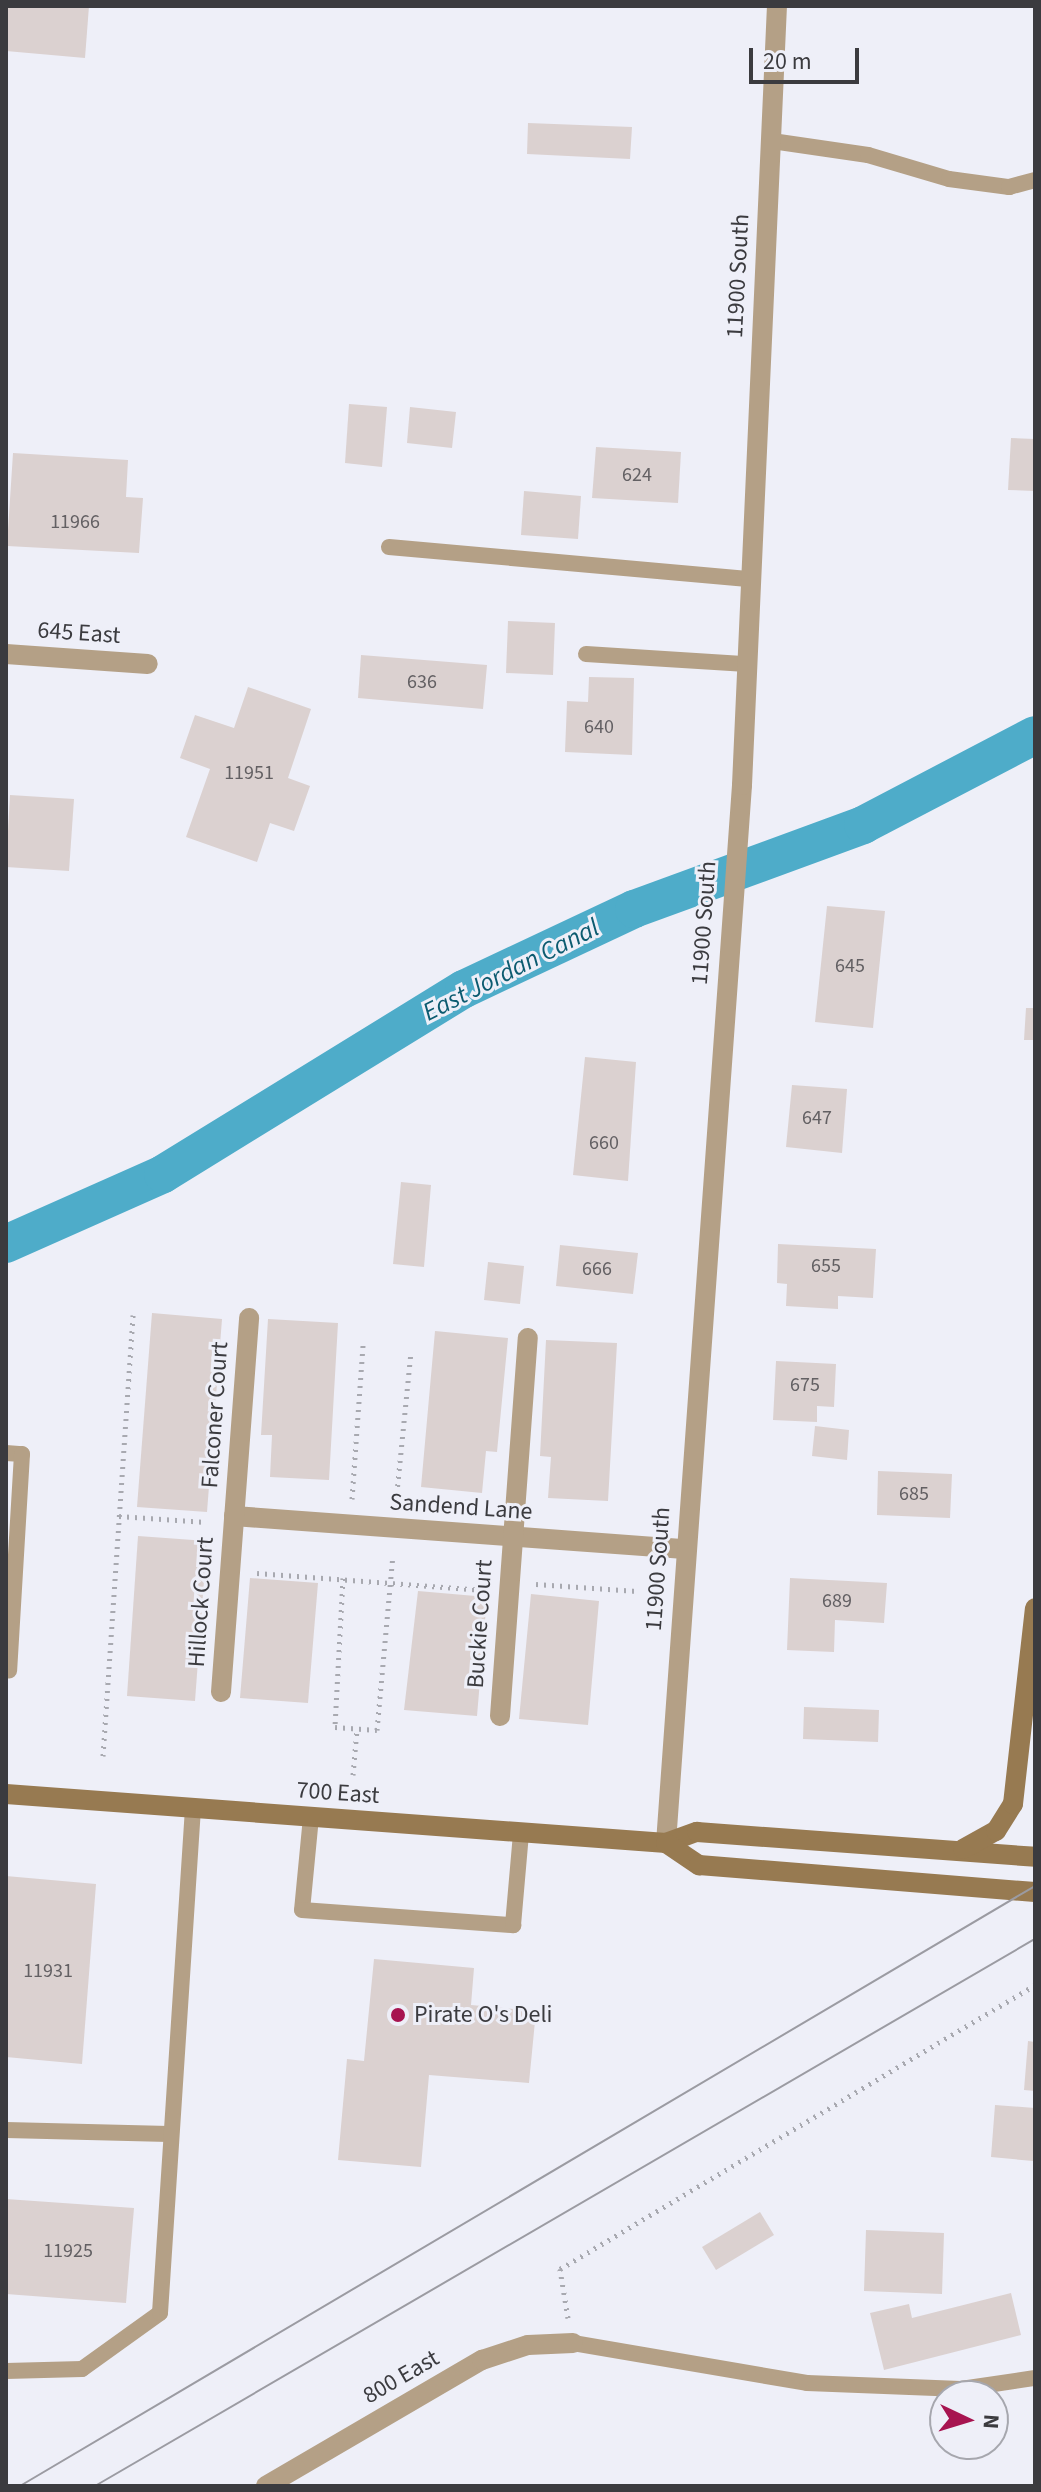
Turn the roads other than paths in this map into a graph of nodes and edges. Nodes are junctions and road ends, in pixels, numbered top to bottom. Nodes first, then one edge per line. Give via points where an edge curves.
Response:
1 (777, 6) edge
2 (772, 141) junction
3 (1035, 180) edge
4 (389, 547) dead end
5 (751, 579) junction
6 (6, 654) edge
7 (586, 654) dead end
8 (148, 664) dead end
9 (747, 664) junction
10 (249, 1318) dead end
11 (528, 1338) dead end
12 (6, 1453) edge
13 (234, 1516) junction
14 (513, 1537) junction
15 (685, 1549) junction
16 (1035, 1608) edge
17 (9, 1671) dead end
18 (221, 1692) dead end
19 (500, 1716) dead end
20 (6, 1794) edge
21 (193, 1808) junction
22 (311, 1817) junction
23 (521, 1833) junction
24 (666, 1843) junction
25 (959, 1850) junction
26 (1035, 1857) edge
27 (1035, 1892) edge
28 (6, 2130) edge
29 (169, 2134) junction
30 (573, 2343) joint
31 (6, 2371) edge
32 (1035, 2378) edge
33 (266, 2486) edge

1 - 2 street, 11900 South
2 - 3 lane via 868,155 949,179 1009,187
2 - 5 street, 11900 South
4 - 5 lane
5 - 9 street, 11900 South
6 - 8 street, 645 East
7 - 9 lane
9 - 15 street, 11900 South
10 - 13 street, Falconer Court
11 - 14 street, Buckie Court
12 - 17 lane via 22,1454
13 - 14 street, Sandend Lane
13 - 18 street, Hillock Court
14 - 15 street, Sandend Lane
14 - 19 street, Buckie Court
15 - 24 street, 11900 South
16 - 25 main road via 1013,1804 996,1831
20 - 21 main road, 700 East
21 - 22 main road, 700 East
21 - 29 lane
22 - 23 main road, 700 East
22 - 23 lane via 302,1910 513,1925
23 - 24 main road, 700 East
24 - 25 main road, 700 East via 697,1832
24 - 27 main road, 700 East via 699,1865
25 - 26 main road, 700 East
28 - 29 lane
29 - 31 lane via 160,2313 82,2369
30 - 32 lane via 807,2383 961,2389
30 - 33 street, 800 East via 528,2345 482,2360

